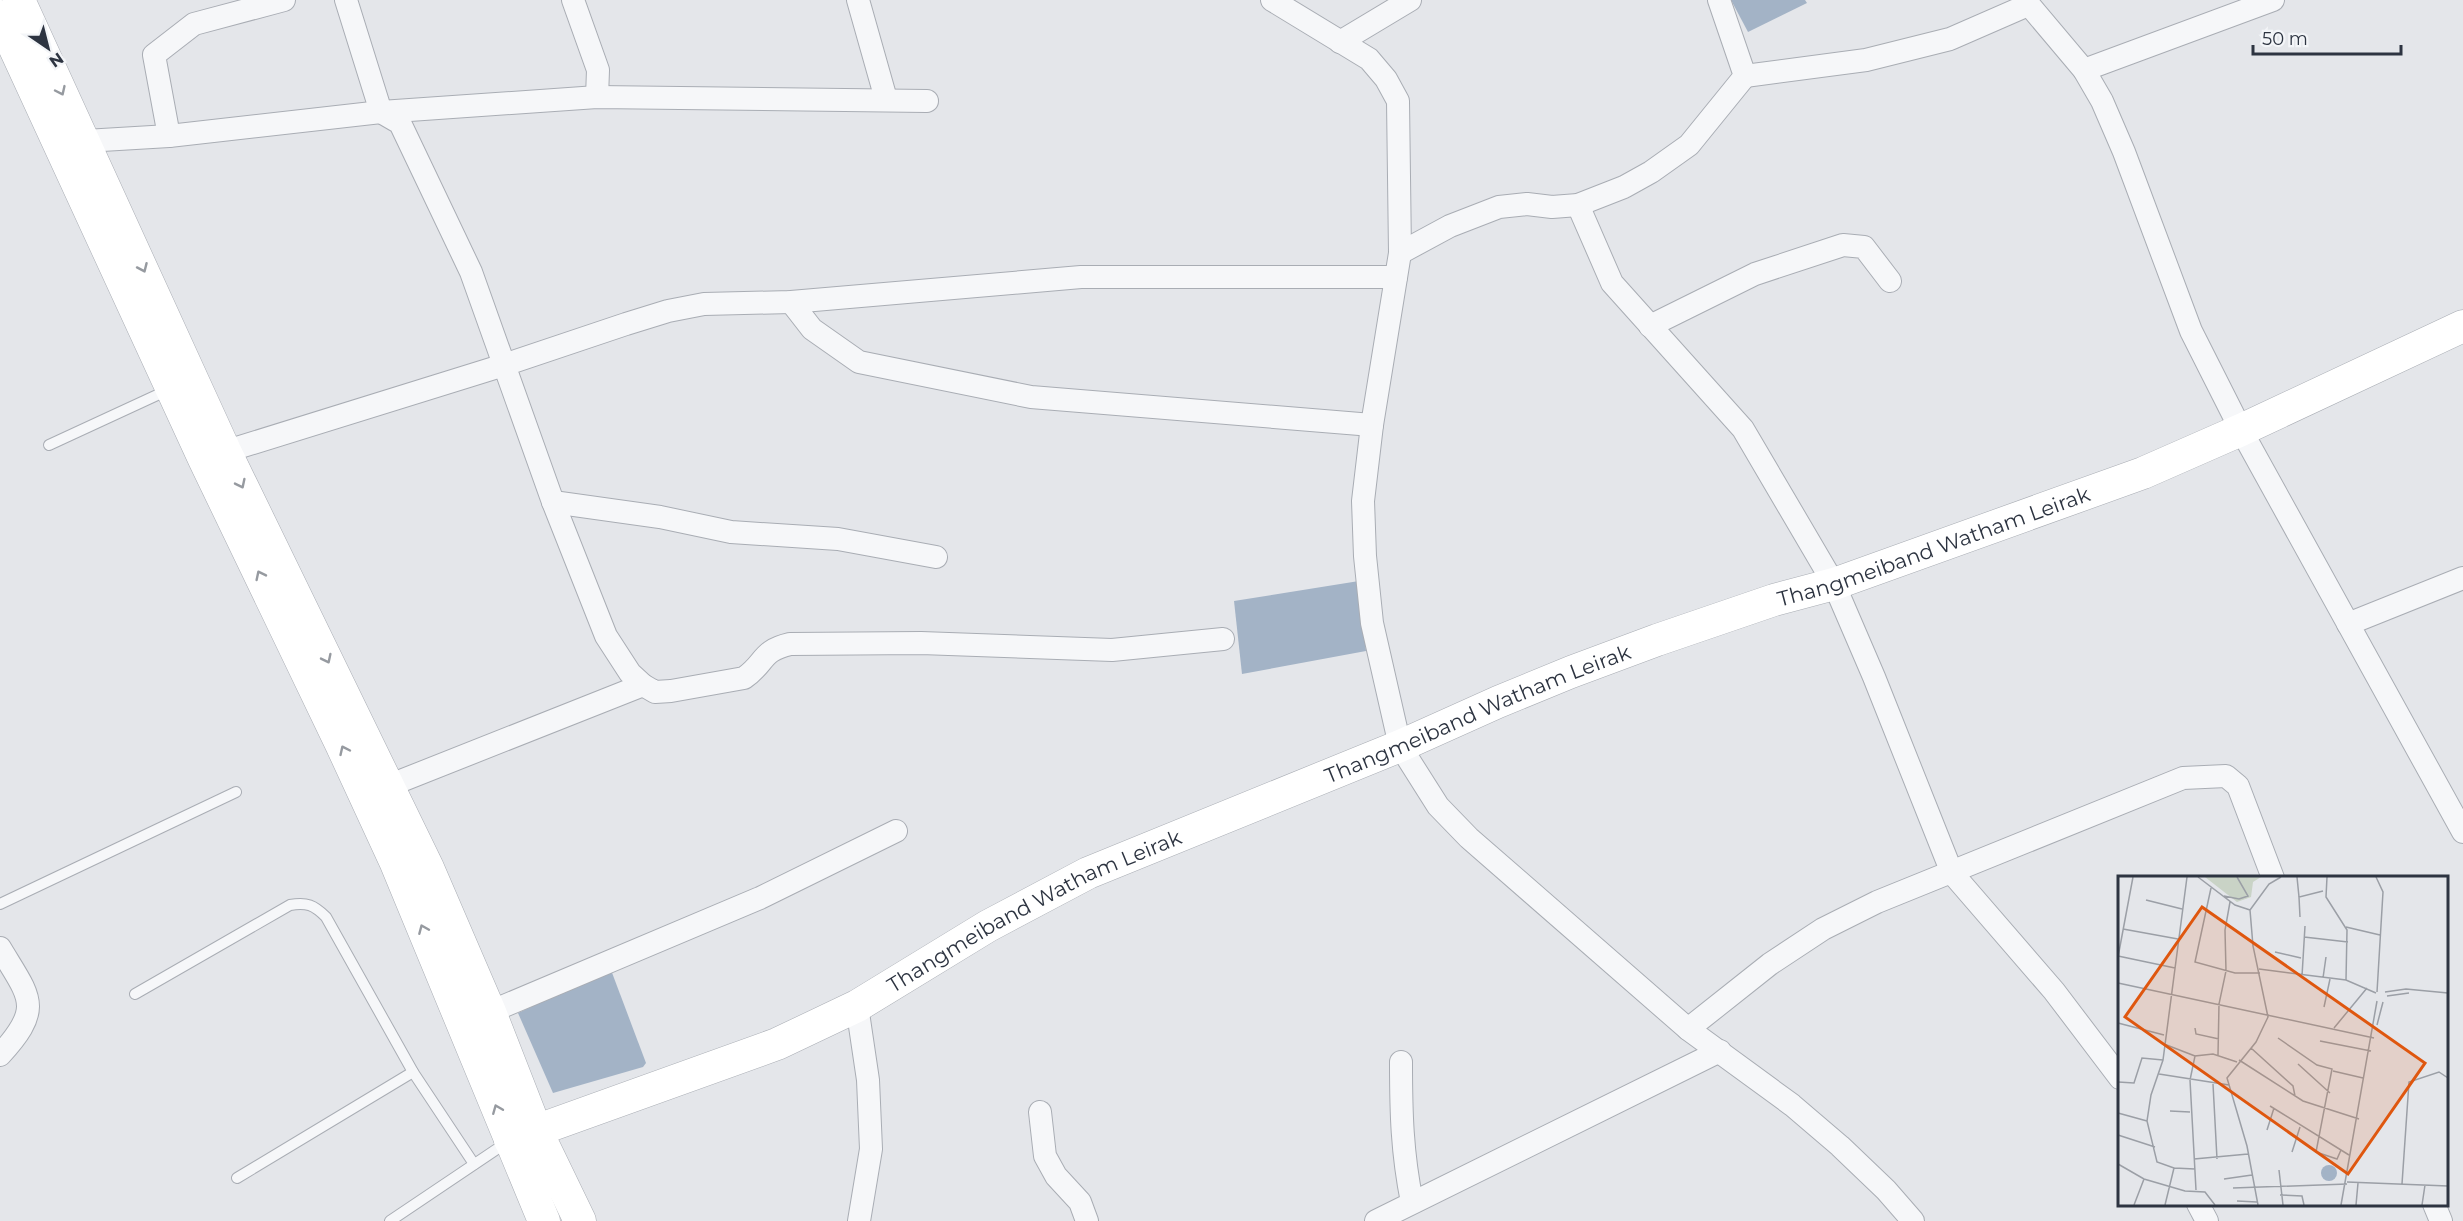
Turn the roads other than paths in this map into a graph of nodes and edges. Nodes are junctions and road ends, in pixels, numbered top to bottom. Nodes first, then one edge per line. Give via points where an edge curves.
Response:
1 (19, 0) edge
2 (284, 0) edge
3 (346, 0) edge
4 (573, 0) edge
5 (858, 0) edge
6 (1272, 0) edge
7 (1410, 0) edge
8 (1719, 0) edge
9 (2272, 0) edge
10 (2026, 3) edge
11 (0, 16) edge
12 (1340, 42) junction
13 (2084, 70) junction
14 (1745, 76) junction
15 (597, 97) junction
16 (886, 99) junction
17 (927, 101) dead end
18 (381, 112) junction
19 (169, 136) junction
20 (85, 141) junction
21 (1578, 205) junction
22 (1400, 253) junction
23 (1396, 277) junction
24 (1890, 281) dead end
25 (791, 302) junction
26 (1650, 326) junction
27 (2463, 326) edge
28 (504, 365) junction
29 (171, 388) junction
30 (1372, 425) junction
31 (2241, 430) junction
32 (49, 446) dead end
33 (215, 455) junction
34 (553, 502) junction
35 (936, 557) dead end
36 (2463, 578) edge
37 (1834, 584) junction
38 (2348, 624) junction
39 (1223, 639) dead end
40 (643, 685) junction
41 (1400, 746) junction
42 (388, 786) junction
43 (236, 792) dead end
44 (896, 831) dead end
45 (2463, 832) edge
46 (1952, 873) junction
47 (2272, 876) edge
48 (0, 904) edge
49 (0, 948) edge
50 (135, 994) dead end
51 (857, 1006) junction
52 (476, 1018) junction
53 (1688, 1029) junction
54 (1720, 1051) junction
55 (0, 1055) edge
56 (1401, 1062) dead end
57 (413, 1072) junction
58 (2118, 1075) edge
59 (1040, 1112) dead end
60 (523, 1135) junction
61 (474, 1164) junction
62 (237, 1178) dead end
63 (1412, 1202) junction
64 (2199, 1206) edge
65 (2435, 1206) edge
66 (390, 1221) edge
67 (544, 1221) edge
68 (580, 1221) edge
69 (859, 1221) edge
70 (1087, 1221) edge
71 (1376, 1221) edge
72 (1912, 1221) edge
73 (2207, 1221) edge
74 (2441, 1221) edge

1 -> 20 main road
2 - 19 street via 194,24 154,55
3 - 18 street
4 - 15 street via 598,70
5 - 16 street
6 - 12 street
7 - 12 street
8 - 14 street
9 - 13 street
10 - 13 street
10 - 14 street via 1950,39 1866,60
11 - 29 main road
12 - 22 street via 1369,59 1398,101
13 - 31 street via 2102,100 2124,152 2191,331
14 - 21 street via 1689,145 1624,187
15 - 16 street
15 - 18 street
16 - 17 street
18 - 19 street
18 - 28 street via 400,123 408,137 471,272
19 - 20 street
20 -> 33 main road
21 - 22 street via 1499,207 1450,226
21 - 26 street via 1612,282
22 - 23 street
23 - 25 street via 1081,277
23 - 30 street
24 - 26 street via 1864,247 1843,245 1755,274
25 - 28 street via 704,304 668,311
25 - 30 street via 812,329 859,362 1031,397
26 - 37 street via 1743,429
27 - 31 main road, Thangmeiband Watham Leirak
28 - 33 street
28 - 34 street
29 - 32 lane
29 - 33 main road
30 - 41 street via 1363,501 1365,556 1372,622
31 - 37 main road, Thangmeiband Watham Leirak via 2143,473
31 - 38 street
33 -> 42 main road
52 -> 33 main road via 395,861
34 - 35 street via 731,532 838,539
34 - 40 street via 606,636 630,673
36 - 38 street
37 - 41 main road, Thangmeiband Watham Leirak via 1774,600 1581,668
37 - 46 street
38 - 45 street
39 - 40 street via 1112,650 921,643 790,644 765,654 744,678 671,691 655,692
40 - 42 street
41 - 51 main road, Thangmeiband Watham Leirak via 1088,873 988,926
41 - 53 street via 1438,807 1468,838
42 - 52 main road via 428,868
43 - 48 lane
44 - 52 street via 760,898
46 - 47 street via 2183,778 2209,775 2226,776 2238,786
46 - 53 street via 1877,902 1823,929 1770,964
46 - 58 street via 2054,991
49 - 55 street via 27,994 28,1009 25,1023
50 - 57 lane via 290,905 305,902 326,917
51 - 60 main road, Thangmeiband Watham Leirak via 726,1065
51 - 69 street via 868,1080 870,1149
52 - 60 main road
53 - 54 street
54 - 63 street
54 - 72 street via 1840,1146
56 - 63 street via 1403,1162
57 - 61 lane
57 - 62 lane
59 - 70 street via 1045,1156 1056,1176 1080,1202
60 - 61 lane
60 - 67 main road
60 - 68 main road
61 - 66 lane
63 - 71 street
64 - 73 street
65 - 74 street

